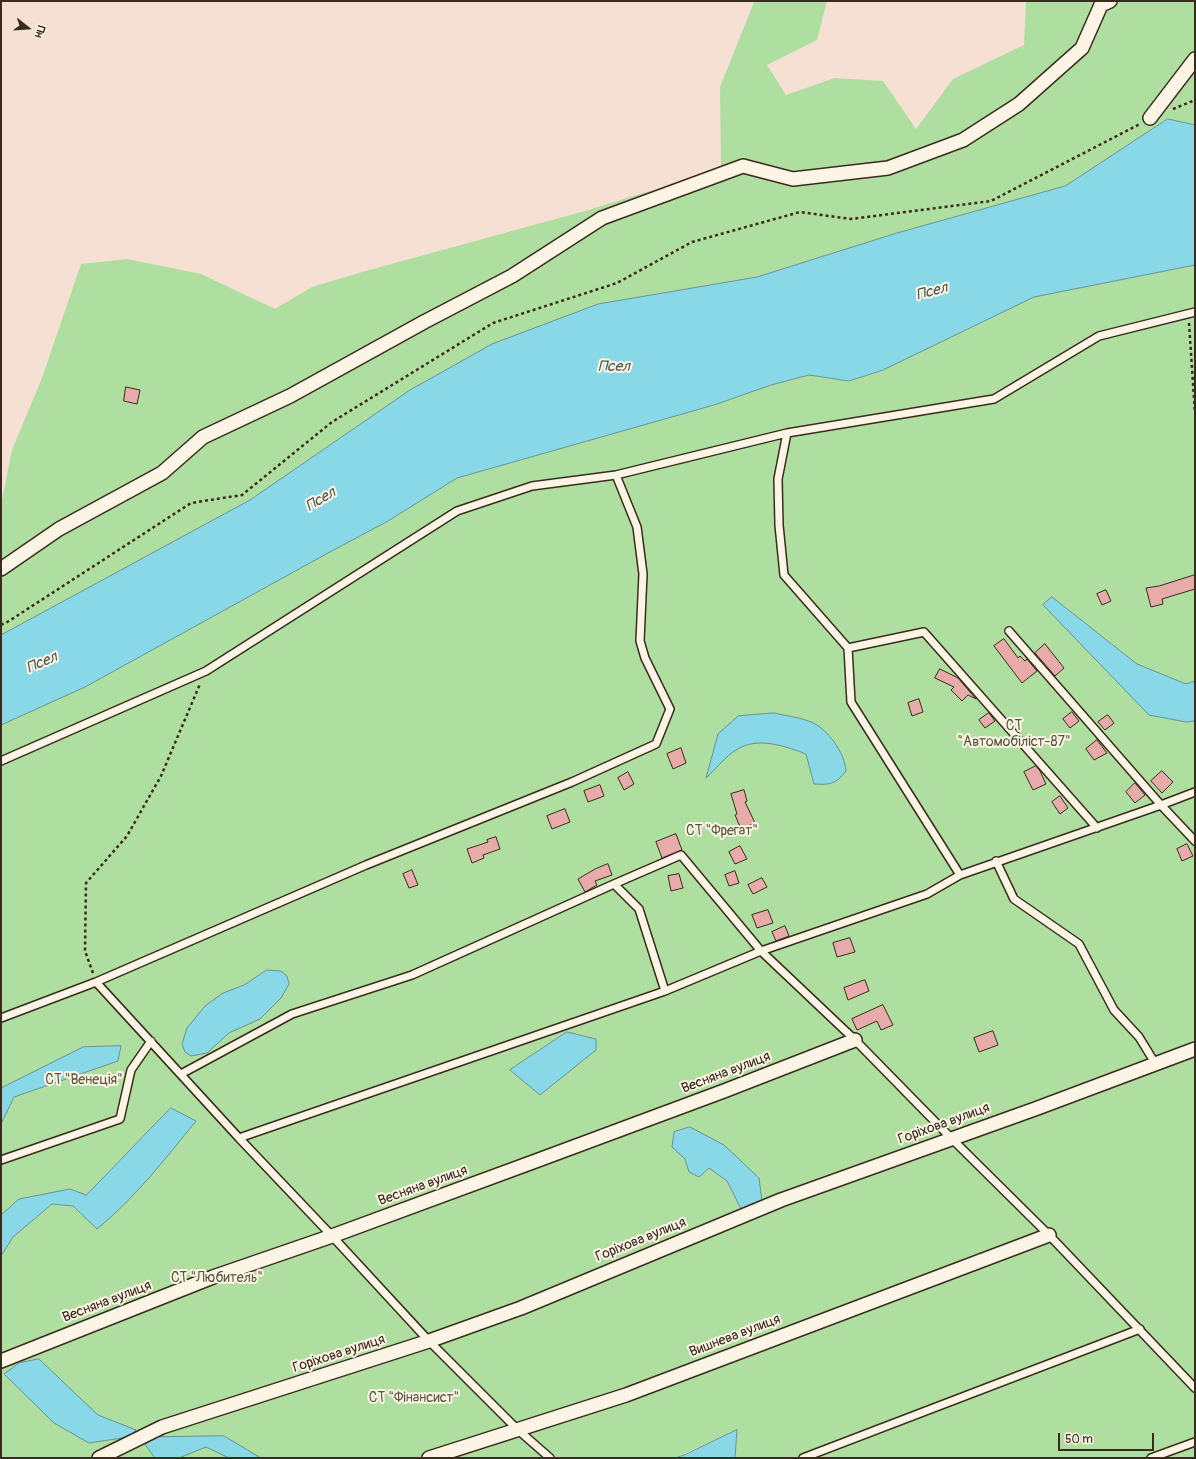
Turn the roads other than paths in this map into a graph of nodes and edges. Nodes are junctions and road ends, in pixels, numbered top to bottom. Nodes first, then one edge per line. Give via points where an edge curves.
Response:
1 (1110, 1) edge
2 (1195, 59) edge
3 (1150, 118) road end
4 (1192, 313) edge
5 (787, 433) junction
6 (616, 475) junction
7 (1, 569) edge
8 (1009, 631) dead end
9 (848, 648) junction
10 (1, 761) edge
11 (1195, 792) edge
12 (1161, 805) junction
13 (1096, 828) junction
14 (1195, 841) edge
15 (996, 861) junction
16 (960, 875) junction
17 (614, 884) junction
18 (761, 951) junction
19 (96, 982) junction
20 (665, 991) junction
21 (1, 1018) edge
22 (855, 1040) junction
23 (151, 1041) junction
24 (1195, 1049) edge
25 (1155, 1064) junction
26 (181, 1074) junction
27 (239, 1138) junction
28 (951, 1138) junction
29 (1, 1160) edge
30 (1049, 1235) junction
31 (332, 1236) junction
32 (1140, 1330) junction
33 (429, 1342) junction
34 (1, 1361) edge
35 (1195, 1388) edge
36 (517, 1429) junction
37 (1195, 1442) edge
38 (99, 1458) edge
39 (429, 1458) edge
40 (550, 1458) edge
41 (803, 1458) edge
42 (1151, 1458) edge

1 - 7 street via 1101,5 1082,48 1019,104 963,140 880,169 793,179 742,166 602,218 512,276 290,396 203,437 162,473 59,529
2 - 3 street
4 - 5 lane via 1099,336 994,399
5 - 6 lane
5 - 9 lane via 778,479 784,575
6 - 10 lane via 532,486 457,511 206,671
6 - 19 lane via 637,527 643,574 640,641 645,658 670,709 656,744 572,782 366,865
8 - 12 lane
9 - 13 lane via 924,632
9 - 16 lane via 852,702
11 - 12 lane
12 - 13 lane
12 - 14 lane
13 - 15 lane
15 - 16 lane
15 - 25 lane via 1014,899 1079,944 1114,1010 1139,1037
16 - 18 lane via 927,894
17 - 18 lane via 681,856
17 - 20 lane via 639,909
17 - 26 lane via 412,975 292,1014
18 - 20 lane
18 - 22 lane
19 - 21 lane
19 - 23 lane
20 - 27 lane
22 - 28 lane
22 - 31 street, Весняна вулиця
23 - 26 lane
23 - 29 lane via 131,1070 120,1120
24 - 25 street, Горіхова вулиця
25 - 28 street, Горіхова вулиця
26 - 27 lane
27 - 31 lane
28 - 30 lane
28 - 33 street, Горіхова вулиця via 780,1200 521,1308
30 - 32 lane
30 - 36 street, Вишнева вулиця via 626,1395
31 - 33 lane
31 - 34 street, Весняна вулиця via 213,1277
32 - 35 lane
32 - 41 lane
33 - 36 lane
33 - 38 street, Горіхова вулиця via 162,1428
36 - 39 street, Вишнева вулиця
36 - 40 lane
37 - 42 lane

